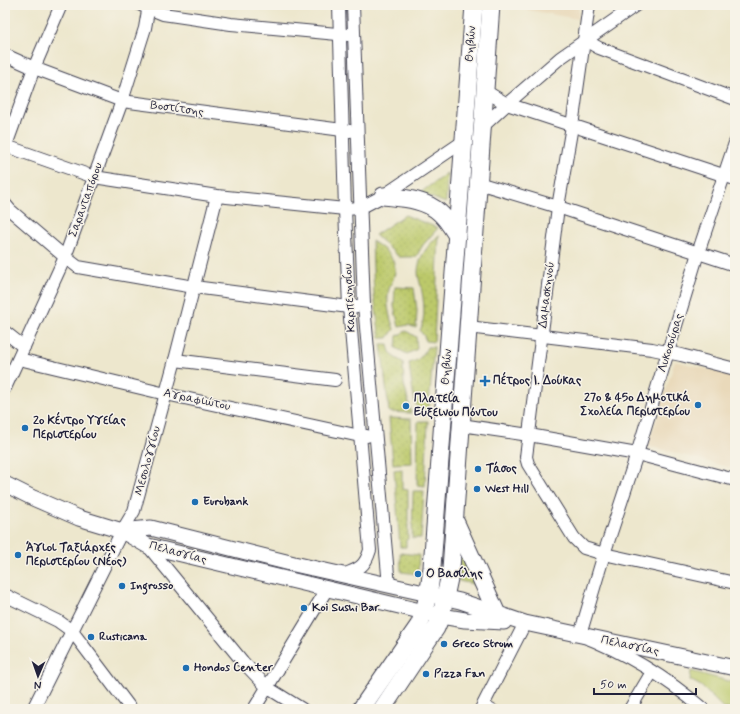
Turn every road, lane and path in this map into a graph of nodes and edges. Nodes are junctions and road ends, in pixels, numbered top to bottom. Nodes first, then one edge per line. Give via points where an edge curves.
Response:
1 (61, 5) edge
2 (339, 5) edge
3 (353, 5) edge
4 (474, 5) edge
5 (491, 5) edge
6 (589, 5) edge
7 (636, 5) edge
8 (146, 6) edge
9 (340, 35) junction
10 (354, 36) junction
11 (585, 40) junction
12 (5, 55) edge
13 (34, 68) junction
14 (485, 92) junction
15 (735, 99) edge
16 (122, 101) junction
17 (507, 104) junction
18 (572, 126) junction
19 (482, 128) junction
20 (343, 131) junction
21 (357, 132) junction
22 (464, 141) junction
23 (735, 143) edge
24 (6, 147) edge
25 (94, 177) junction
26 (729, 177) edge
27 (478, 183) junction
28 (217, 196) junction
29 (384, 196) junction
30 (5, 204) edge
31 (558, 207) junction
32 (360, 208) junction
33 (345, 209) junction
34 (457, 236) junction
35 (698, 253) junction
36 (65, 257) junction
37 (735, 265) edge
38 (194, 287) junction
39 (364, 305) junction
40 (349, 306) junction
41 (468, 327) junction
42 (5, 332) edge
43 (541, 336) junction
44 (24, 347) junction
45 (668, 352) junction
46 (19, 359) junction
47 (175, 360) junction
48 (735, 369) edge
49 (335, 380) dead end
50 (5, 388) edge
51 (166, 394) junction
52 (461, 425) junction
53 (529, 434) junction
54 (376, 435) junction
55 (360, 436) junction
56 (637, 454) junction
57 (735, 480) edge
58 (5, 484) edge
59 (454, 519) junction
60 (122, 531) junction
61 (148, 546) junction
62 (604, 554) junction
63 (343, 575) junction
64 (735, 583) edge
65 (389, 586) junction
66 (327, 589) junction
67 (429, 594) junction
68 (5, 595) edge
69 (446, 598) junction
70 (424, 612) junction
71 (497, 614) junction
72 (441, 616) junction
73 (525, 623) junction
74 (72, 631) junction
75 (580, 635) junction
76 (735, 668) edge
77 (652, 672) junction
78 (268, 688) junction
79 (486, 707) edge
80 (33, 709) edge
81 (132, 709) edge
82 (254, 709) edge
83 (302, 709) edge
84 (361, 709) edge
85 (382, 709) edge
86 (630, 709) edge
87 (703, 709) edge

1 - 13 street
2 - 9 street, Καρπενησίου
3 - 10 street, Καρπενησίου
4 - 22 main road, Θηβών
5 - 14 main road, Θηβών
6 - 11 street, Δαμασκηνού
7 - 11 street
8 - 9 street via 163,14
8 - 16 street, Σαρανταπόρου via 145,28
9 - 10 street
9 - 20 street, Καρπενησίου
10 - 21 street, Καρπενησίου
11 - 15 street via 599,48
11 - 17 street
11 - 18 street, Δαμασκηνού
12 - 13 street, Βοστίτσης
13 - 16 street, Βοστίτσης
13 - 24 street
14 - 17 street
14 - 19 main road, Θηβών
16 - 20 street, Βοστίτσης
16 - 25 street, Σαρανταπόρου
17 - 18 street
17 - 19 street
18 - 26 street
18 - 31 street, Δαμασκηνού
19 - 27 main road, Θηβών
20 - 21 street, Βοστίτσης
20 - 33 street, Καρπενησίου
21 - 32 street, Καρπενησίου
22 - 29 street
22 - 34 main road, Θηβών
23 - 26 street, Λυκοσούρας
24 - 25 street
25 - 28 street
25 - 36 street, Σαρανταπόρου
26 - 35 street, Λυκοσούρας
27 - 31 street
27 - 41 main road, Θηβών
28 - 33 street
28 - 38 street, Μεσολογγίου
29 - 32 street
29 - 34 main road via 410,199 432,207 442,215
30 - 36 street
31 - 35 street
31 - 43 street, Δαμασκηνού
32 - 33 street
32 - 39 street, Καρπενησίου
33 - 40 street, Καρπενησίου
34 - 67 main road, Θηβών
35 - 37 street
35 - 45 street, Λυκοσούρας
36 - 38 street via 78,267
36 - 44 street, Σαρανταπόρου
38 - 40 street
38 - 47 street, Μεσολογγίου
39 - 40 street
39 - 54 street, Καρπενησίου
40 - 55 street, Καρπενησίου
41 - 43 street
41 - 52 main road, Θηβών
42 - 44 street
43 - 45 street
43 - 53 street, Δαμασκηνού
44 - 46 street, Σαρανταπόρου
45 - 48 street
45 - 56 street, Λυκοσούρας
46 - 50 street, Σαρανταπόρου
46 - 51 street, Αγραφιώτου
47 - 49 street
47 - 51 street, Μεσολογγίου
51 - 55 street, Αγραφιώτου
51 - 60 street, Μεσολογγίου via 134,511
52 - 53 street
52 - 59 main road, Θηβών
53 - 56 street
53 - 62 street, Δαμασκηνού via 526,457 528,464 578,543 584,548
54 - 55 street, Αγραφιώτου
54 - 65 street, Καρπενησίου
55 - 63 street, Καρπενησίου via 370,550 362,566
56 - 57 street
56 - 62 street, Λυκοσούρας
58 - 60 street via 79,518
59 - 69 main road, Θηβών via 451,569
59 - 71 main road
60 - 61 street, Πελασγίας
60 - 63 street, Πελασγίας via 151,528
60 - 74 street, Μεσολογγίου
61 - 66 street, Πελασγίας
61 - 78 street via 243,662
62 - 64 street, Δαμασκηνού
62 - 75 street, Λυκοσούρας
63 - 65 street, Πελασγίας
65 - 67 street, Πελασγίας
66 - 70 street, Πελασγίας
66 - 78 street
67 - 69 street, Πελασγίας
67 - 70 main road, Θηβών
68 - 74 street via 58,621
69 - 71 street, Πελασγίας
69 - 72 main road, Θηβών
70 - 72 street, Πελασγίας
70 - 84 main road, Θηβών via 412,636
71 - 73 street, Πελασγίας
72 - 73 street, Πελασγίας
72 - 85 main road, Θηβών via 428,643
73 - 75 street, Πελασγίας
73 - 79 street
74 - 80 street, Μεσολογγίου
74 - 81 street
75 - 76 street, Πελασγίας
75 - 77 street via 622,653
77 - 86 street
77 - 87 street via 683,692
78 - 82 street
78 - 83 street

